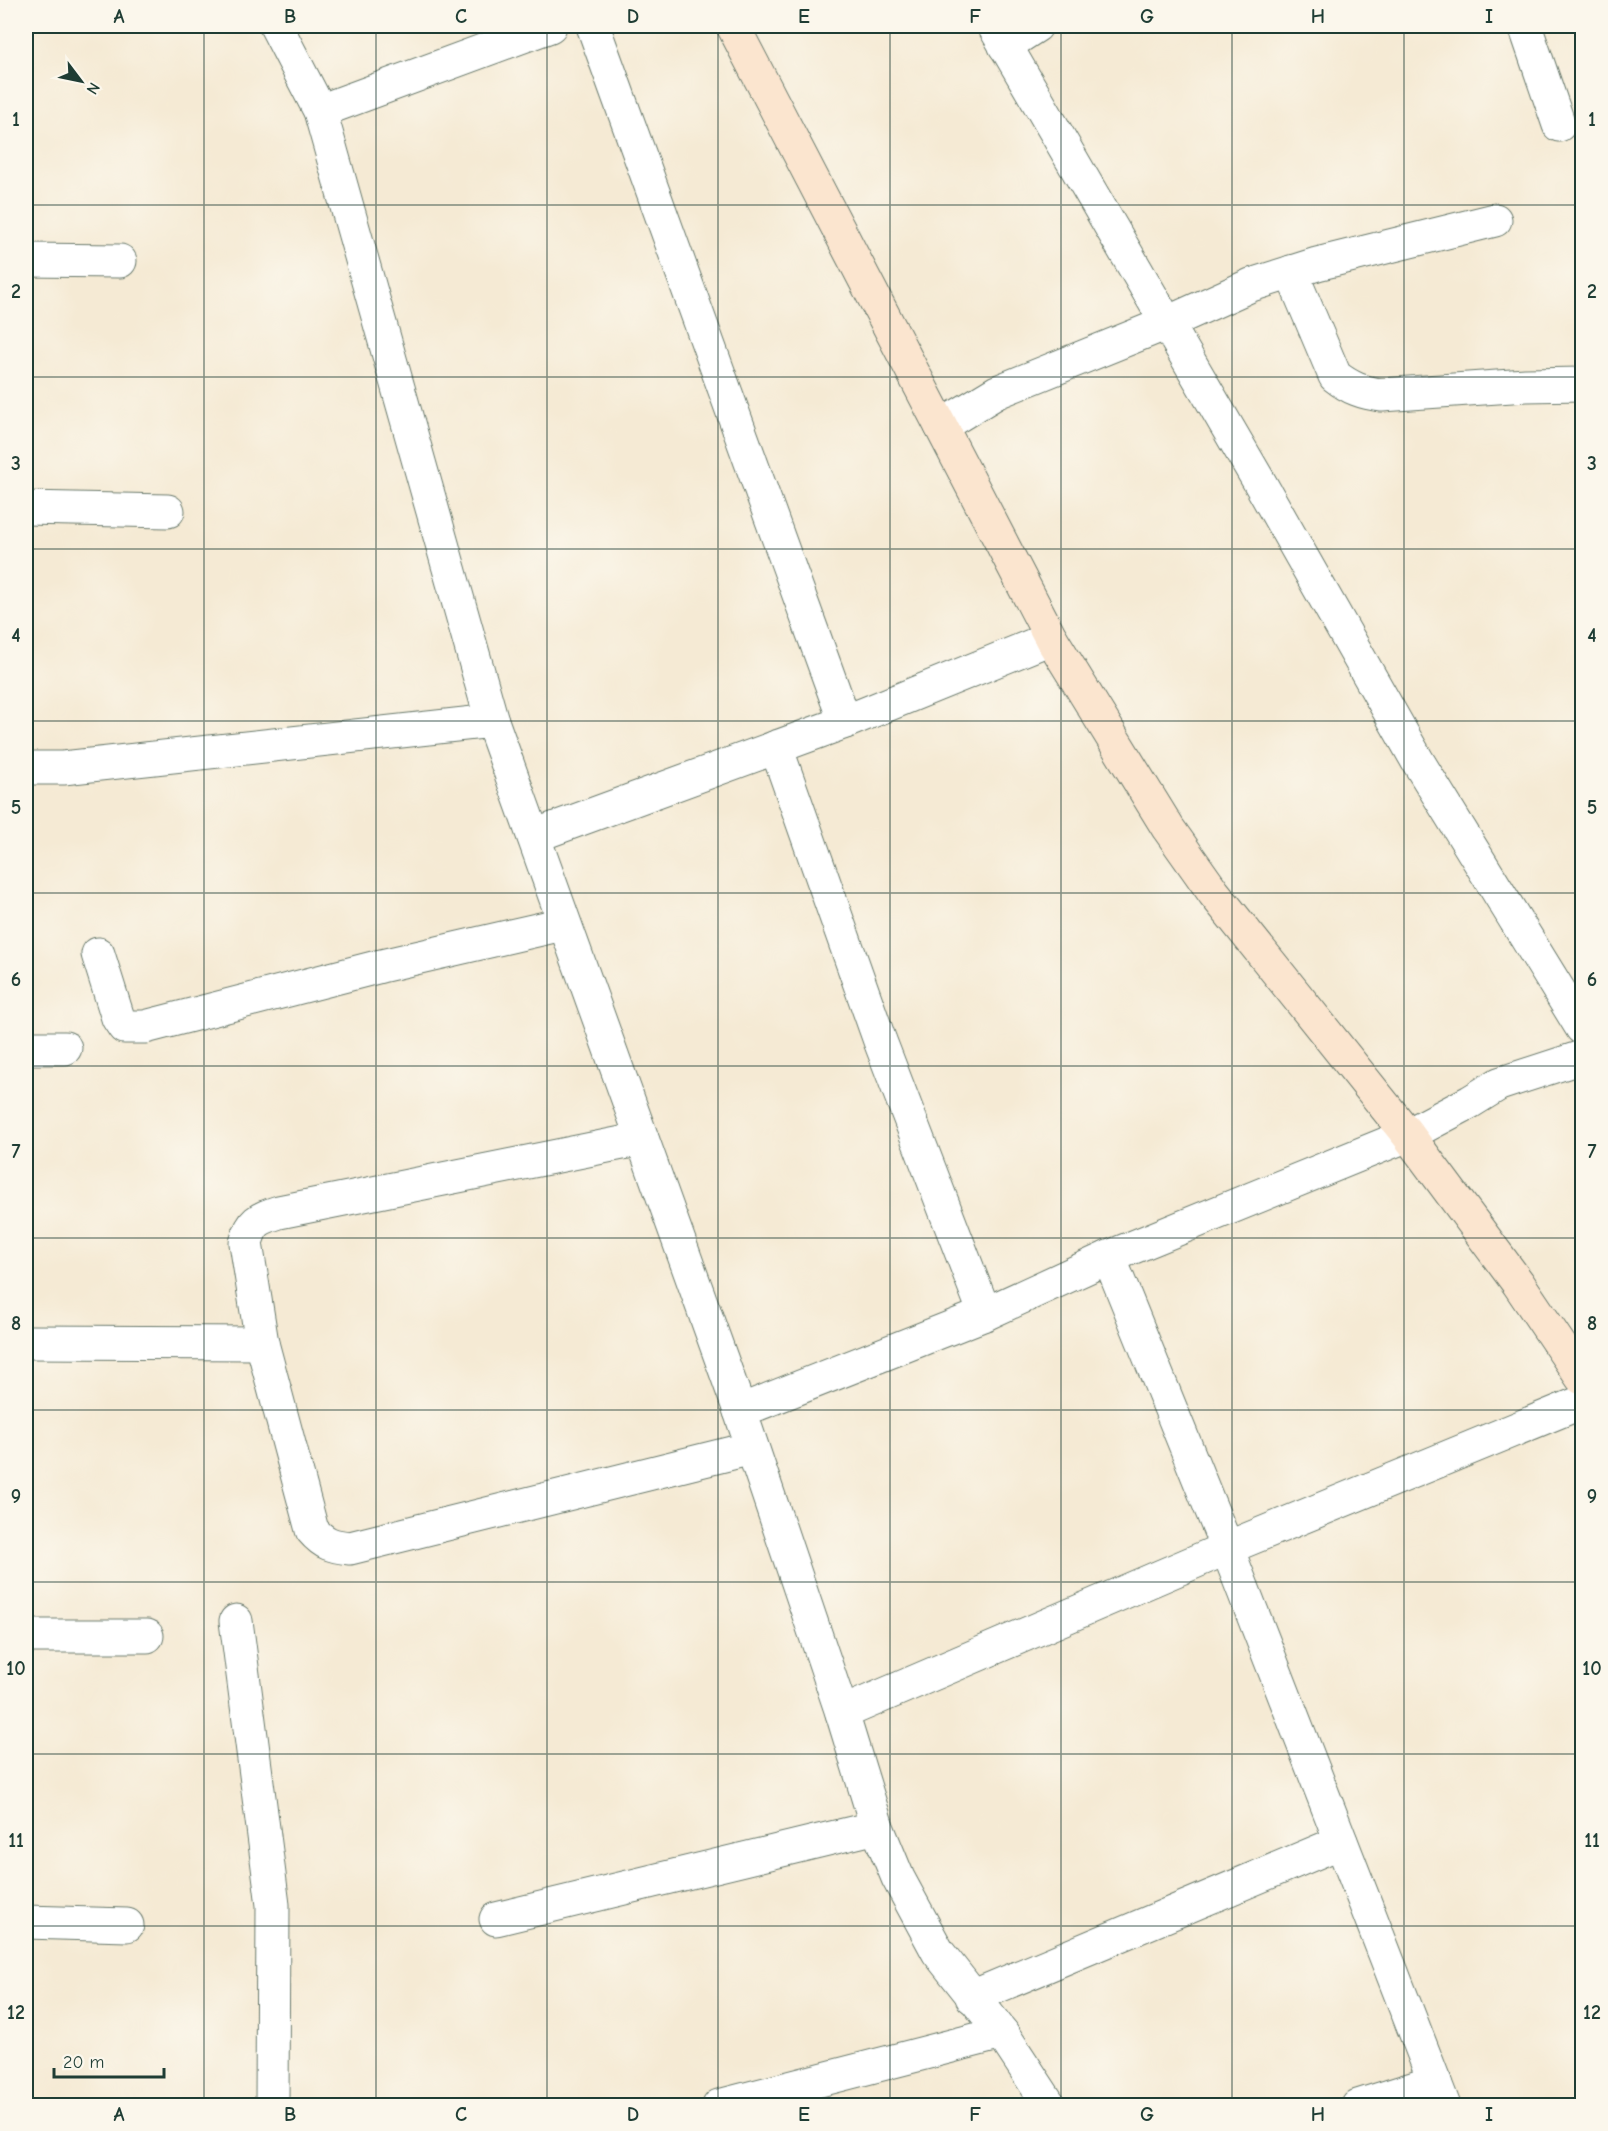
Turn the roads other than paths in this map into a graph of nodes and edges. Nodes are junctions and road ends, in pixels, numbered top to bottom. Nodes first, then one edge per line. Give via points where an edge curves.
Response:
1 (276, 26) edge
2 (550, 26) edge
3 (593, 26) edge
4 (733, 26) edge
5 (1036, 26) edge
6 (1525, 26) edge
7 (999, 36) edge
8 (320, 111) junction
9 (1559, 125) dead end
10 (1496, 220) dead end
11 (26, 260) edge
12 (120, 261) dead end
13 (1291, 272) junction
14 (1167, 323) junction
15 (1582, 384) edge
16 (941, 426) junction
17 (26, 508) edge
18 (168, 511) dead end
19 (1052, 638) junction
20 (492, 721) junction
21 (845, 722) junction
22 (776, 747) junction
23 (26, 768) edge
24 (534, 836) junction
25 (563, 924) junction
26 (98, 954) dead end
27 (1582, 1028) edge
28 (26, 1047) edge
29 (65, 1048) dead end
30 (1582, 1058) edge
31 (1408, 1135) junction
32 (642, 1139) junction
33 (1109, 1257) junction
34 (985, 1314) junction
35 (26, 1342) edge
36 (262, 1343) junction
37 (1582, 1378) edge
38 (1582, 1402) edge
39 (740, 1411) junction
40 (752, 1448) junction
41 (1227, 1548) junction
42 (236, 1621) dead end
43 (26, 1635) edge
44 (147, 1636) dead end
45 (842, 1713) junction
46 (877, 1827) junction
47 (1341, 1842) junction
48 (496, 1919) dead end
49 (26, 1922) edge
50 (126, 1925) dead end
51 (972, 1997) junction
52 (1002, 2033) junction
53 (1440, 2094) edge
54 (272, 2106) edge
55 (719, 2106) edge
56 (1050, 2106) edge
57 (1358, 2106) edge

1 - 8 street
2 - 8 street
3 - 21 street
4 - 16 street
5 - 7 street
6 - 9 street
7 - 14 street
8 - 20 street
10 - 13 street
11 - 12 street
13 - 14 street via 1251,285
13 - 15 street via 1335,376 1365,394
14 - 16 street via 997,392
14 - 27 street via 1417,760
16 - 19 street
17 - 18 street
19 - 21 street
19 - 31 street via 1168,828 1214,893
20 - 23 street via 63,768
20 - 24 street
21 - 22 street
22 - 24 street
22 - 34 street via 880,1041
24 - 25 street
25 - 26 street via 131,1029 118,1018
25 - 32 street
28 - 29 street
30 - 31 street via 1499,1083
31 - 33 street
31 - 37 street via 1518,1283
32 - 36 street via 259,1219 246,1243
32 - 39 street
33 - 34 street
33 - 41 street
34 - 39 street
35 - 36 street
36 - 40 street via 312,1530 332,1546 350,1548
38 - 41 street
39 - 40 street
40 - 45 street
41 - 45 street
41 - 47 street
42 - 54 street via 273,1905
43 - 44 street
45 - 46 street
46 - 48 street
46 - 51 street via 918,1917 938,1952
47 - 51 street
47 - 53 street
49 - 50 street
51 - 52 street
52 - 55 street
52 - 56 street
53 - 57 street

